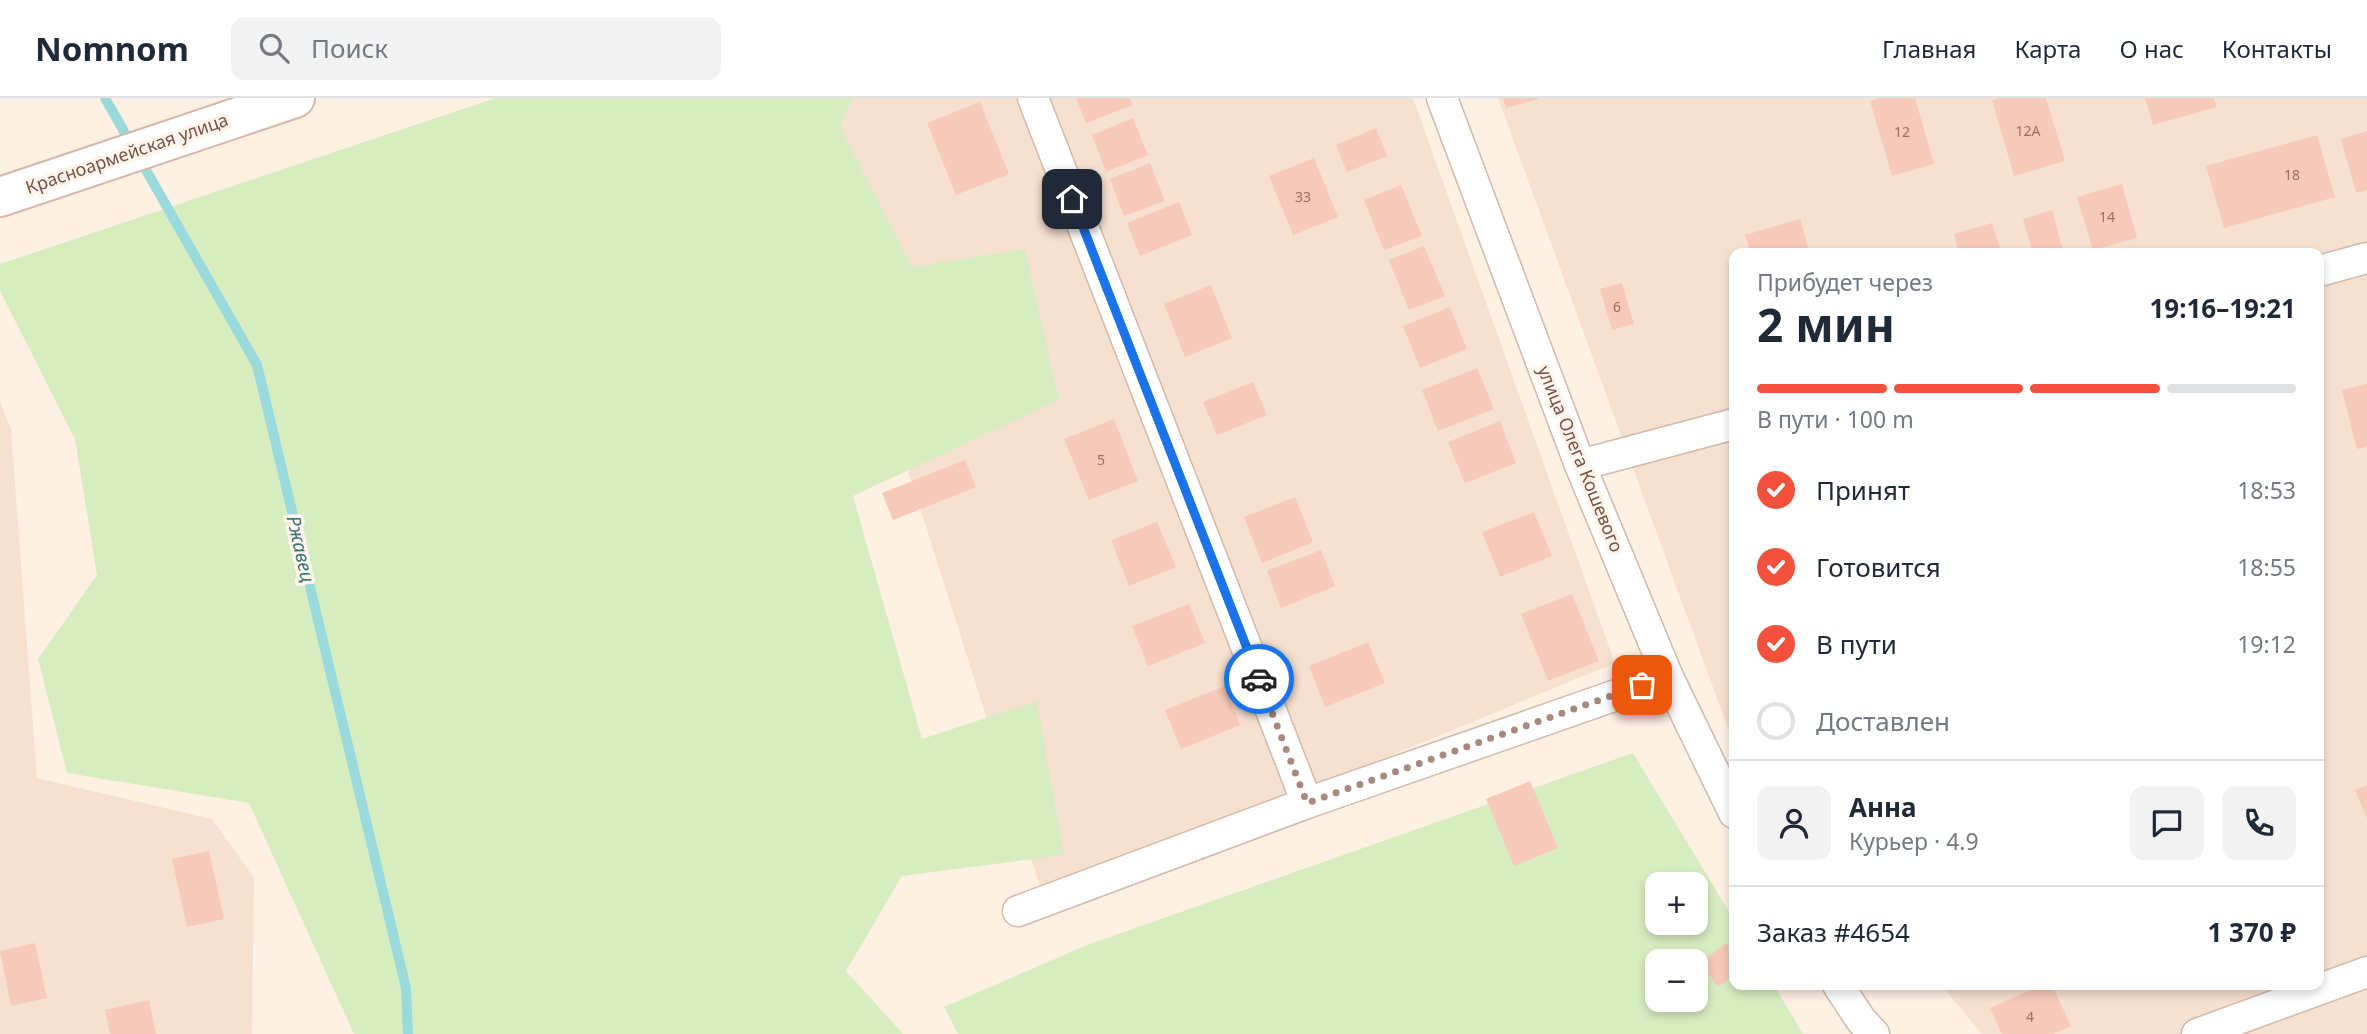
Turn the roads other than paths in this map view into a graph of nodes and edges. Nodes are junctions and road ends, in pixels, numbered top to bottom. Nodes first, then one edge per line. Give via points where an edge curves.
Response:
1 (295, 98) edge
2 (1033, 98) edge
3 (1442, 98) edge
4 (0, 197) edge
5 (2367, 258) edge
6 (2324, 270) edge
7 (1729, 425) edge
8 (1580, 465) junction
9 (1668, 677) junction
10 (1307, 803) junction
11 (1729, 803) edge
12 (1018, 911) dead end
13 (2367, 972) edge
14 (2324, 988) edge
15 (1842, 990) edge
16 (2318, 990) edge
17 (1874, 1034) edge
18 (2197, 1034) edge

1 - 4 street, Красноармейская улица
2 - 10 street
3 - 8 street, улица Олега Кошевого
5 - 6 street
7 - 8 street
8 - 9 street, улица Олега Кошевого
9 - 10 street
9 - 11 street, улица Олега Кошевого
10 - 12 street
13 - 14 street
15 - 17 street
16 - 18 street

